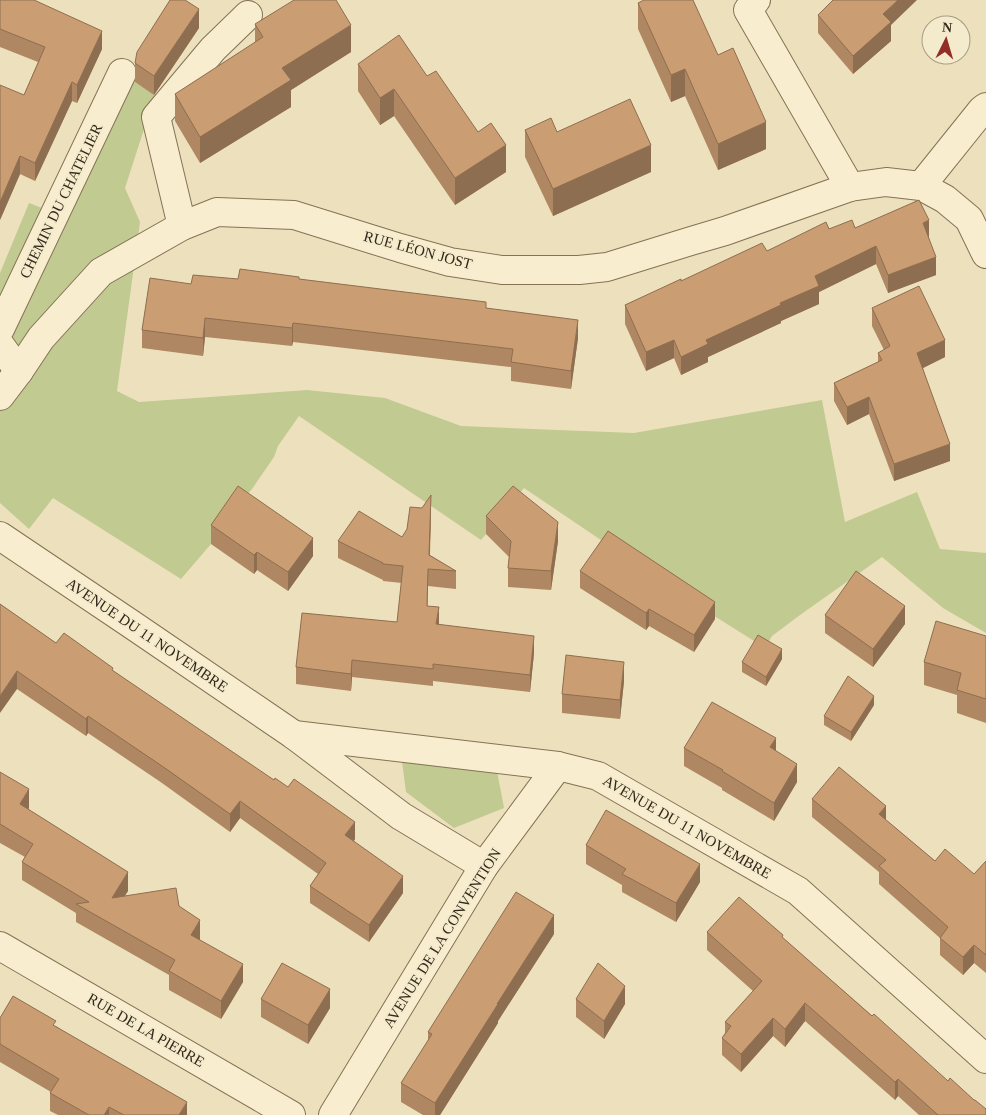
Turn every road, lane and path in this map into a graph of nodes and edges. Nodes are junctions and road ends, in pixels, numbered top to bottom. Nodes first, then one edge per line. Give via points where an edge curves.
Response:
1 (756, 0) edge
2 (248, 15) dead end
3 (122, 73) dead end
4 (986, 107) edge
5 (921, 186) junction
6 (850, 187) junction
7 (182, 226) junction
8 (986, 254) edge
9 (0, 329) edge
10 (0, 345) edge
11 (19, 372) junction
12 (0, 396) edge
13 (0, 536) edge
14 (294, 735) junction
15 (558, 766) junction
16 (484, 866) junction
17 (0, 946) edge
18 (986, 1059) edge
19 (291, 1115) edge
20 (333, 1115) edge

1 - 6 street via 748,10
2 - 7 street via 213,48 156,117
3 - 9 street, CHEMIN DU CHATELIER
4 - 5 street
5 - 6 street, RUE LÉON JOST via 886,182
5 - 8 street, RUE LÉON JOST via 945,199 969,219
6 - 7 street, RUE LÉON JOST via 725,231 607,267 579,270 502,270 450,262 294,215 217,212
7 - 11 street, RUE LÉON JOST via 101,272 41,338
10 - 11 street
11 - 12 street, RUE LÉON JOST
13 - 14 street, AVENUE DU 11 NOVEMBRE
14 - 15 street, AVENUE DU 11 NOVEMBRE
14 - 16 street, AVENUE DU 11 NOVEMBRE via 401,816
15 - 16 street, AVENUE DE LA CONVENTION
15 - 18 street, AVENUE DU 11 NOVEMBRE via 598,776 798,891
16 - 20 street, AVENUE DE LA CONVENTION
17 - 19 street, RUE DE LA PIERRE

